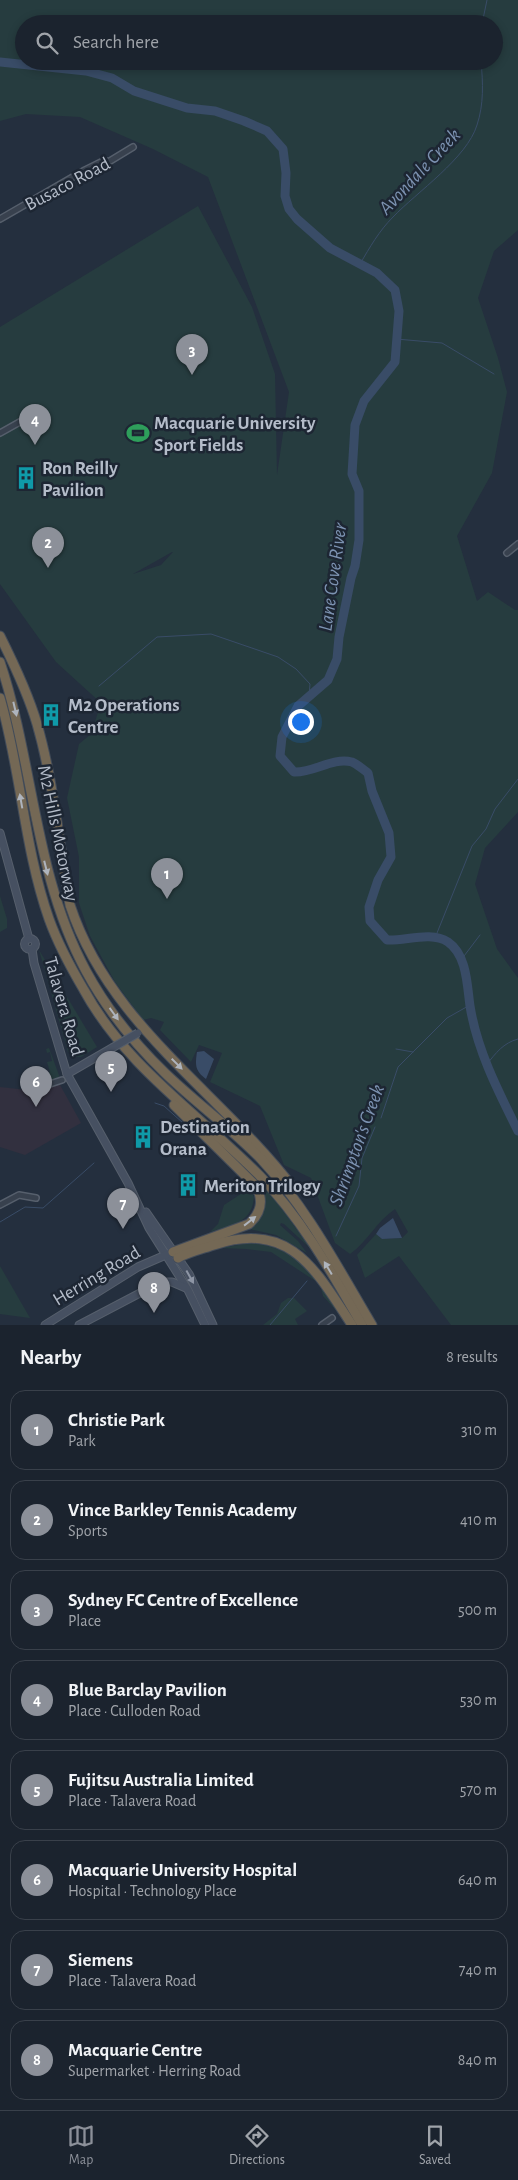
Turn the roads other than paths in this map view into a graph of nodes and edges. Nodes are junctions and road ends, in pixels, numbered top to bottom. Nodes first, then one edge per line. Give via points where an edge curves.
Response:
1 (133, 147) dead end
2 (0, 219) edge
3 (34, 414) dead end
4 (0, 434) edge
5 (518, 544) edge
6 (507, 553) dead end
7 (0, 636) edge
8 (0, 662) edge
9 (0, 698) edge
10 (0, 833) edge
11 (70, 964) junction
12 (141, 1031) junction
13 (64, 1077) junction
14 (35, 1089) dead end
15 (36, 1198) dead end
16 (0, 1205) edge
17 (318, 1233) junction
18 (172, 1257) junction
19 (188, 1290) junction
20 (332, 1318) dead end
21 (45, 1325) edge
22 (79, 1325) edge
23 (205, 1325) edge
24 (213, 1325) edge
25 (322, 1325) edge
26 (352, 1325) edge
27 (362, 1325) edge
28 (372, 1325) edge

1 - 2 street, Busaco Road via 110,161 85,170
3 - 4 street
5 - 6 street
7 - 12 highway via 25,688 38,730 75,923
8 -> 17 highway, M2 Hills Motorway via 18,724 47,872 62,919 86,971 132,1038 164,1072 260,1158
11 -> 9 highway, M2 Hills Motorway via 42,894
10 - 13 main road, Talavera Road via 29,939 25,947 32,949
18 -> 11 highway via 249,1224 259,1212 260,1194 248,1178 125,1057 93,1014
27 -> 11 highway, M2 Hills Motorway via 289,1209 239,1156 135,1060 98,1012
12 - 13 main road, bridge
12 -> 17 highway via 286,1178 312,1214
13 - 14 street
13 - 18 main road, Talavera Road
15 - 16 street via 20,1195
17 - 28 highway, M2 Hills Motorway
18 - 19 main road, Talavera Road
18 - 21 main road, Herring Road via 138,1267
18 -> 24 main road, Talavera Road via 201,1297
18 - 26 highway via 242,1238 279,1243 306,1261
19 - 22 main road, Herring Road via 172,1282 161,1282
19 - 23 main road, Talavera Road
20 - 25 street

